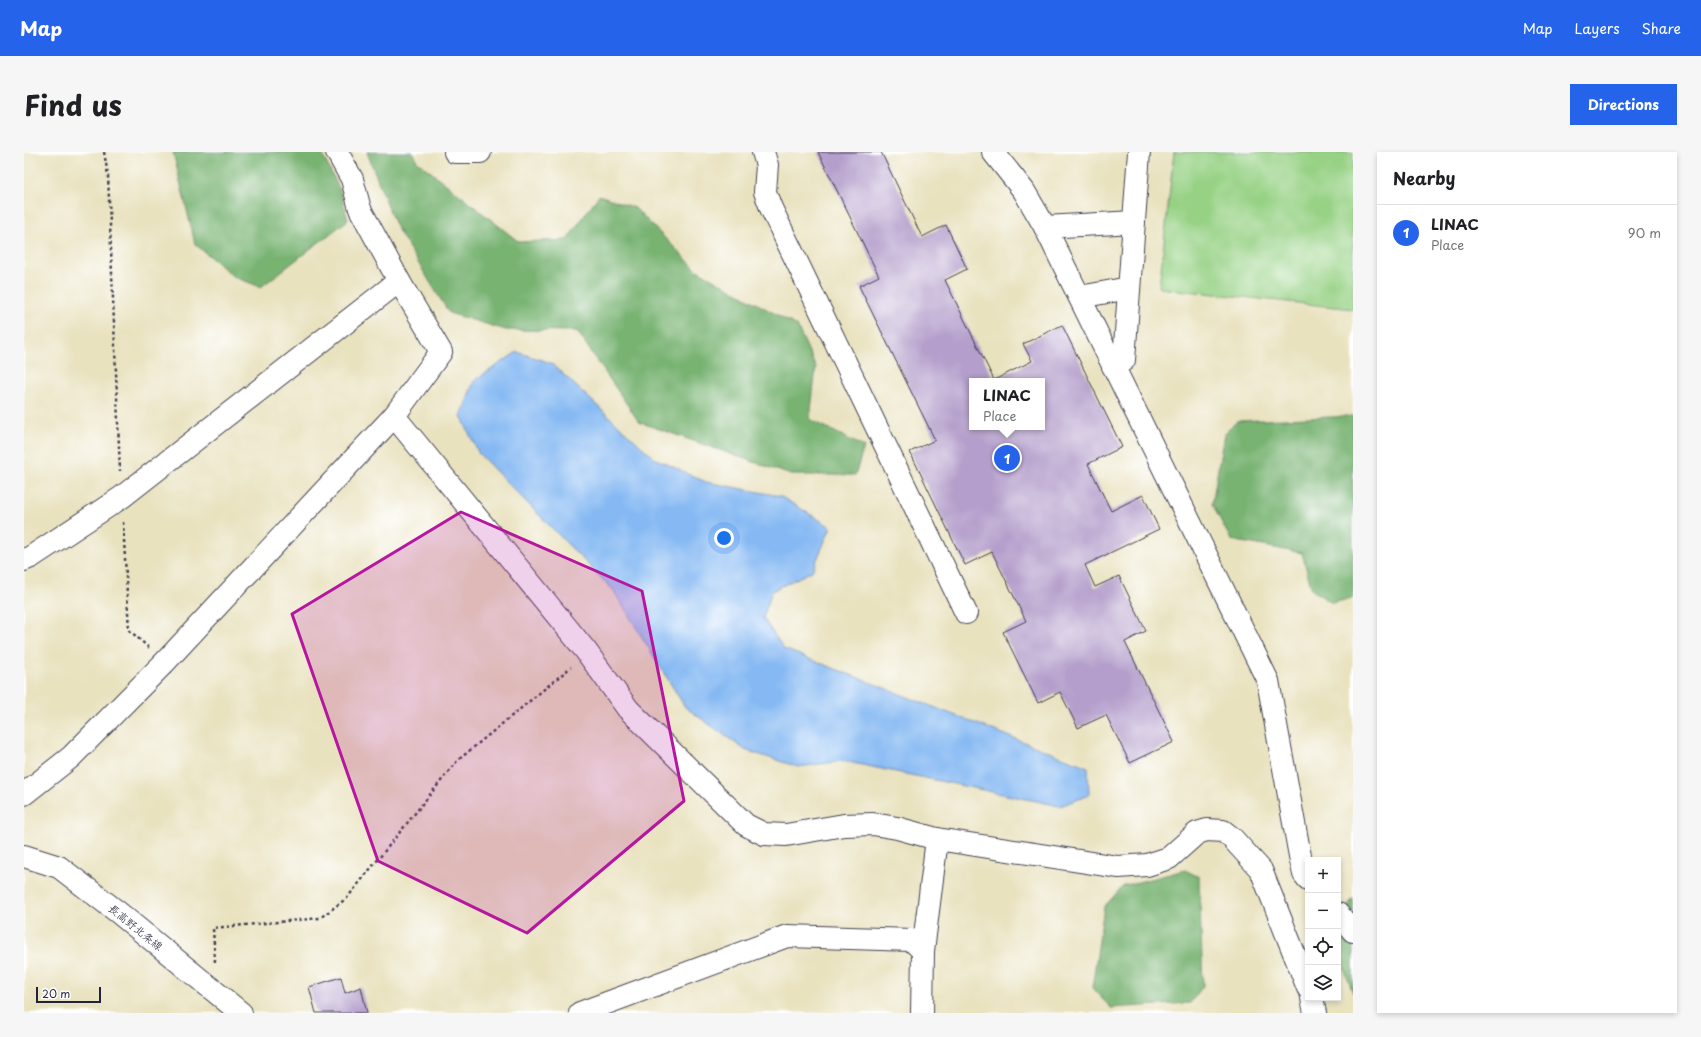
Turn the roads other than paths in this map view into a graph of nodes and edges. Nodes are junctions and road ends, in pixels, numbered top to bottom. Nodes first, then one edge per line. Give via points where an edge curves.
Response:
1 (337, 152) edge
2 (455, 152) edge
3 (480, 152) edge
4 (763, 152) edge
5 (993, 152) edge
6 (1139, 152) edge
7 (1134, 222) junction
8 (1045, 227) junction
9 (399, 281) junction
10 (1129, 288) junction
11 (1080, 297) junction
12 (1113, 366) junction
13 (394, 416) junction
14 (24, 560) edge
15 (966, 613) dead end
16 (24, 794) edge
17 (937, 839) junction
18 (24, 856) edge
19 (1305, 875) edge
20 (1341, 917) edge
21 (1353, 931) edge
22 (923, 951) junction
23 (1305, 980) edge
24 (1313, 1001) edge
25 (241, 1013) edge
26 (580, 1013) edge
27 (922, 1013) edge
28 (1315, 1013) edge

1 - 9 street via 352,179 360,209
2 - 3 street
4 - 15 street via 767,165 765,192 771,208
5 - 8 street via 1024,191
6 - 7 street
7 - 8 street
7 - 10 street
8 - 11 street
9 - 13 street via 441,352
9 - 14 street via 122,497
10 - 11 street
10 - 12 street via 1124,360
11 - 12 street
12 - 19 street via 1268,681
13 - 16 street via 165,662 71,757
13 - 17 street via 586,651 628,709 746,825 764,834 786,835 844,825 873,824
17 - 22 street
17 - 23 street via 1118,867 1147,865 1169,858 1196,833 1208,830 1223,832 1232,838 1261,870
18 - 25 street, 長高野北条線 via 59,867
20 - 21 street
22 - 26 street via 912,940 787,936
22 - 27 street
24 - 28 street

